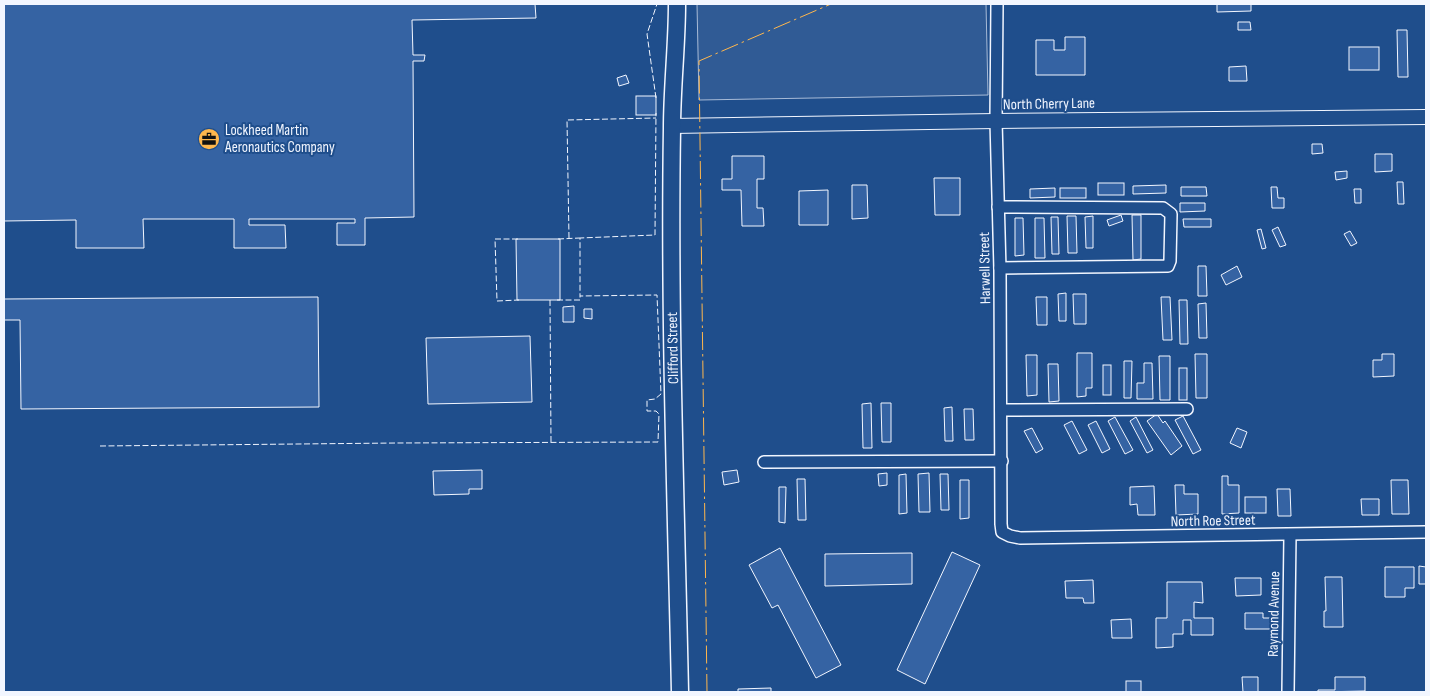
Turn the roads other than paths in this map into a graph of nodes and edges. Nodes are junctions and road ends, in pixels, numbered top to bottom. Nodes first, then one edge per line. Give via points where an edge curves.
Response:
1 (678, 4) edge
2 (997, 4) edge
3 (1426, 117) edge
4 (996, 121) junction
5 (672, 126) junction
6 (998, 207) junction
7 (1000, 268) junction
8 (1186, 409) dead end
9 (1001, 410) junction
10 (764, 462) dead end
11 (1002, 462) junction
12 (1002, 532) joint
13 (1426, 532) edge
14 (1290, 535) junction
15 (680, 692) edge
16 (1288, 692) edge

1 - 5 main road, Clifford Street
2 - 4 street, Harwell Street
3 - 4 street, North Cherry Lane
4 - 5 street, North Cherry Lane
4 - 6 street, Harwell Street
5 - 15 main road, Clifford Street
6 - 7 street, Harwell Street
6 - 7 street via 1164,208 1171,214 1168,266
7 - 9 street, Harwell Street
8 - 9 street
9 - 11 street, Harwell Street
10 - 11 street
11 - 12 street, Harwell Street
12 - 14 street, North Roe Street via 1020,538
13 - 14 street, North Roe Street
14 - 16 street, Raymond Avenue

